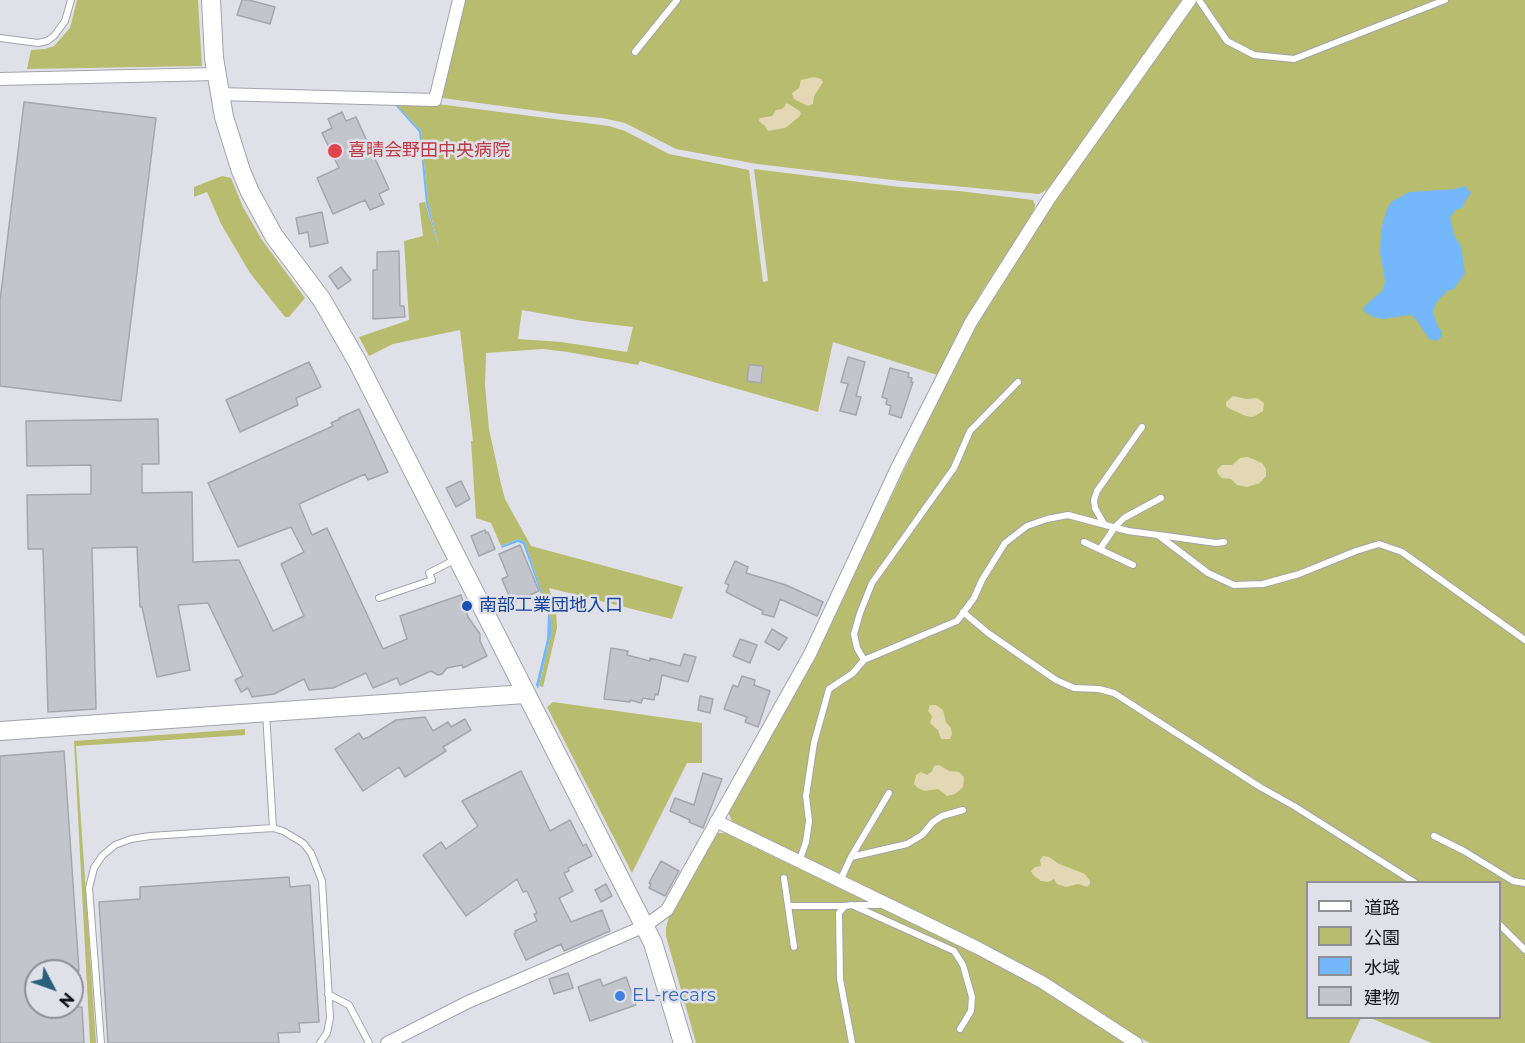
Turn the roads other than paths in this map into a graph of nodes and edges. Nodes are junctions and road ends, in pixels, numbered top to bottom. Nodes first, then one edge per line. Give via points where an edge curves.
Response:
1 (71, 0) edge
2 (211, 0) edge
3 (459, 0) edge
4 (677, 0) edge
5 (1190, 0) edge
6 (1199, 0) edge
7 (1445, 0) edge
8 (0, 38) edge
9 (635, 52) dead end
10 (216, 74) junction
11 (0, 79) edge
12 (219, 94) junction
13 (1018, 382) dead end
14 (1142, 427) dead end
15 (1161, 498) dead end
16 (1104, 524) junction
17 (1115, 527) junction
18 (1158, 535) junction
19 (1084, 542) dead end
20 (1224, 542) dead end
21 (1100, 549) junction
22 (457, 559) junction
23 (1133, 565) dead end
24 (379, 598) dead end
25 (963, 612) junction
26 (1525, 640) edge
27 (864, 660) junction
28 (525, 694) junction
29 (266, 713) junction
30 (0, 731) edge
31 (889, 793) dead end
32 (963, 810) dead end
33 (716, 821) junction
34 (273, 828) junction
35 (1434, 836) dead end
36 (851, 857) junction
37 (799, 862) junction
38 (783, 878) dead end
39 (1412, 881) edge
40 (840, 882) junction
41 (1525, 883) edge
42 (888, 905) junction
43 (789, 906) junction
44 (849, 906) junction
45 (645, 926) junction
46 (1501, 926) edge
47 (794, 948) dead end
48 (1525, 950) edge
49 (328, 994) junction
50 (960, 1029) dead end
51 (100, 1043) edge
52 (320, 1043) edge
53 (369, 1043) edge
54 (387, 1043) edge
55 (683, 1043) edge
56 (852, 1043) edge
57 (1136, 1043) edge

1 - 8 lane via 65,21 47,41
2 - 10 street
3 - 12 street via 435,100
4 - 9 lane
5 - 33 street via 1049,199 971,322 810,654
6 - 7 lane via 1227,41 1254,55 1294,58
10 - 11 street
10 - 12 street
12 - 22 street via 241,171 261,214 337,323
13 - 27 lane via 970,430 954,468 872,583 854,634
14 - 16 lane via 1097,491 1095,508
15 - 17 lane
16 - 17 lane
16 - 25 lane via 1068,515 1027,526 1005,543
17 - 18 lane
17 - 21 lane
18 - 20 lane
18 - 26 lane via 1208,573 1234,585 1263,584 1299,574 1379,544 1402,552
19 - 21 lane
21 - 23 lane
22 - 24 lane via 429,573 432,580
22 - 28 street
25 - 27 lane via 957,621
25 - 39 lane via 1056,680 1074,688 1114,693
27 - 37 lane via 829,689 814,743 806,796 809,821
28 - 29 street
28 - 45 street
29 - 30 street
29 - 34 lane
31 - 36 lane
32 - 36 lane via 942,816 908,844
33 - 37 street
33 - 45 street via 667,910
34 - 49 lane via 303,843 318,868
34 - 51 lane via 131,839 102,856 89,888
35 - 41 lane via 1513,881
36 - 40 lane
37 - 40 street
38 - 43 lane
40 - 42 street
42 - 44 lane
42 - 57 street via 1042,982
43 - 44 lane
43 - 47 lane
44 - 50 lane via 954,951 963,964 972,997 971,1011
44 - 56 lane via 839,913 840,979
45 - 54 street via 468,1002
45 - 55 street
46 - 48 lane
49 - 52 lane via 330,1018
49 - 53 lane via 349,1005

